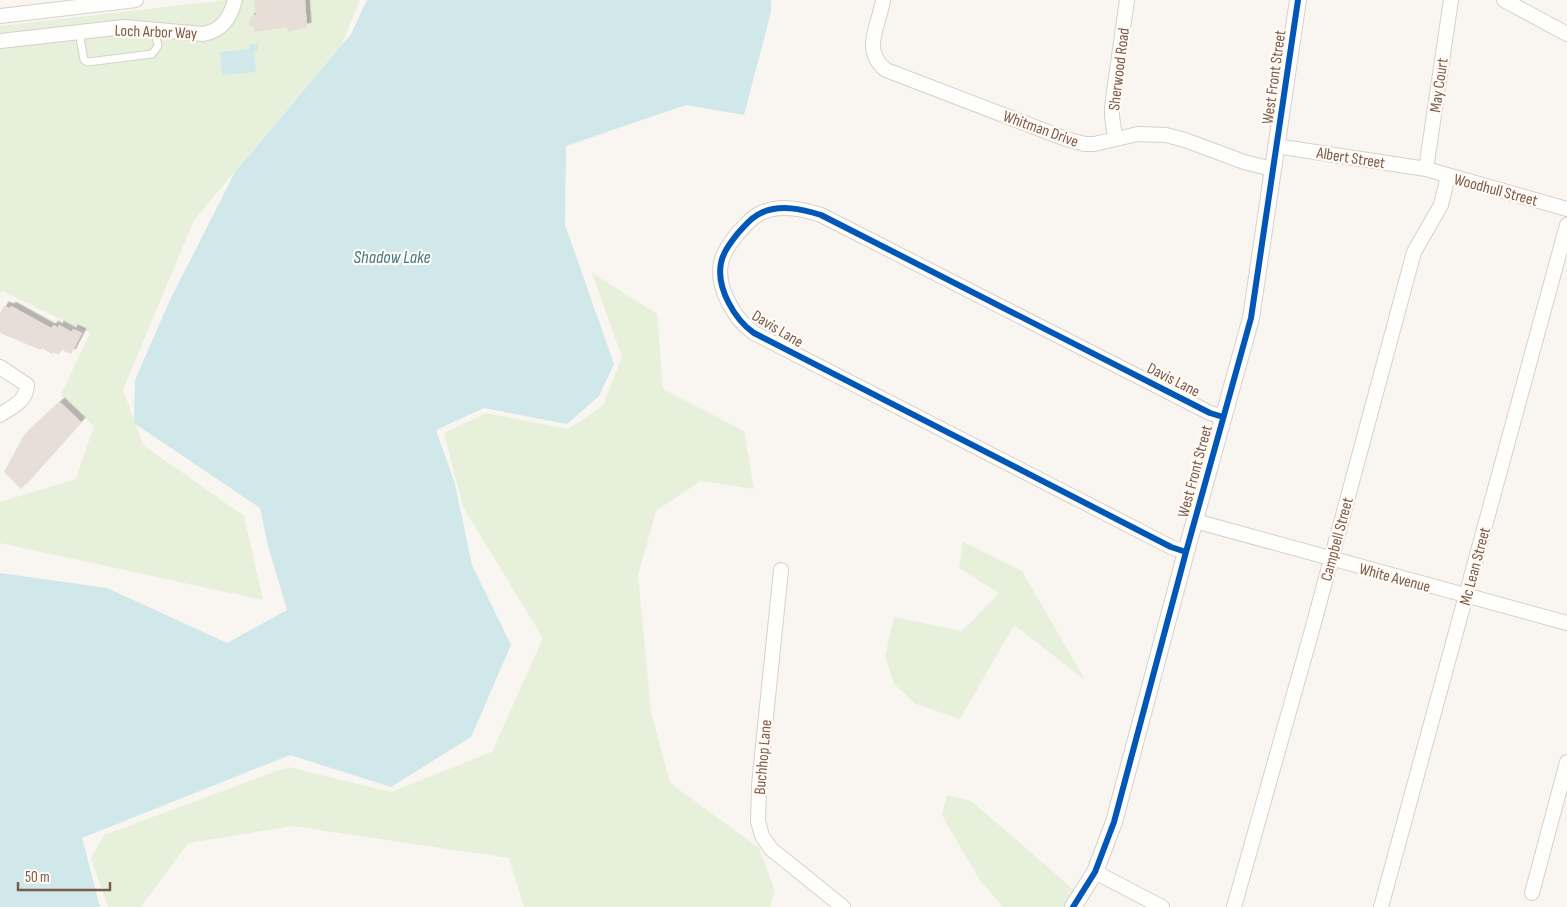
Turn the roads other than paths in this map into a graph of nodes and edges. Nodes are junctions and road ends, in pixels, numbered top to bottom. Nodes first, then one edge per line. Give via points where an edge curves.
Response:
1 (136, 0) edge
2 (235, 0) edge
3 (883, 0) edge
4 (1127, 0) edge
5 (1298, 0) edge
6 (1451, 0) edge
7 (1504, 0) edge
8 (38, 6) edge
9 (0, 16) edge
10 (154, 29) junction
11 (79, 32) junction
12 (1567, 34) edge
13 (0, 41) edge
14 (1115, 138) junction
15 (1276, 146) junction
16 (1272, 169) junction
17 (1426, 169) junction
18 (1448, 176) junction
19 (1567, 209) edge
20 (1567, 226) edge
21 (0, 367) edge
22 (0, 415) edge
23 (1223, 417) junction
24 (1195, 521) junction
25 (1186, 552) junction
26 (1331, 559) junction
27 (781, 570) dead end
28 (1466, 596) junction
29 (1567, 623) edge
30 (1567, 762) edge
31 (1095, 872) junction
32 (1532, 893) dead end
33 (843, 907) edge
34 (1073, 907) edge
35 (1162, 907) edge
36 (1234, 907) edge
37 (1381, 907) edge

1 - 8 street, Loch Arbor Way
2 - 10 street, Loch Arbor Way via 228,20 212,32
3 - 14 street, Whitman Drive via 873,37 873,50 886,70 1066,139 1094,144
4 - 14 street, Sherwood Road via 1112,106
5 - 15 street, West Front Street
6 - 17 street, May Court
7 - 12 street
8 - 9 street, Loch Arbor Way
10 - 11 street, Loch Arbor Way
10 - 11 lane via 158,46 152,54 88,62 81,50
11 - 13 street, Loch Arbor Way
14 - 16 street, Whitman Drive via 1166,134
15 - 16 street, West Front Street
15 - 17 street, Albert Street
16 - 23 street, West Front Street via 1252,312
17 - 18 street, Woodhull Street
18 - 19 street, Woodhull Street
18 - 26 street, Campbell Street via 1441,204 1414,252
20 - 28 street, Mc Lean Street
21 - 22 street via 27,385 26,394 19,402
23 - 24 street, West Front Street
23 - 25 street, Davis Lane via 812,212 790,208 761,212 732,241 721,263 723,287 731,307 754,333
24 - 25 street, West Front Street
24 - 26 street, White Avenue
25 - 31 street, West Front Street via 1114,822
26 - 28 street, White Avenue
26 - 36 street, Campbell Street
27 - 33 street, Buchhop Lane via 758,821 762,836 771,849
28 - 29 street, White Avenue
28 - 37 street, Mc Lean Street
30 - 32 street
31 - 34 street, West Front Street
31 - 35 street

